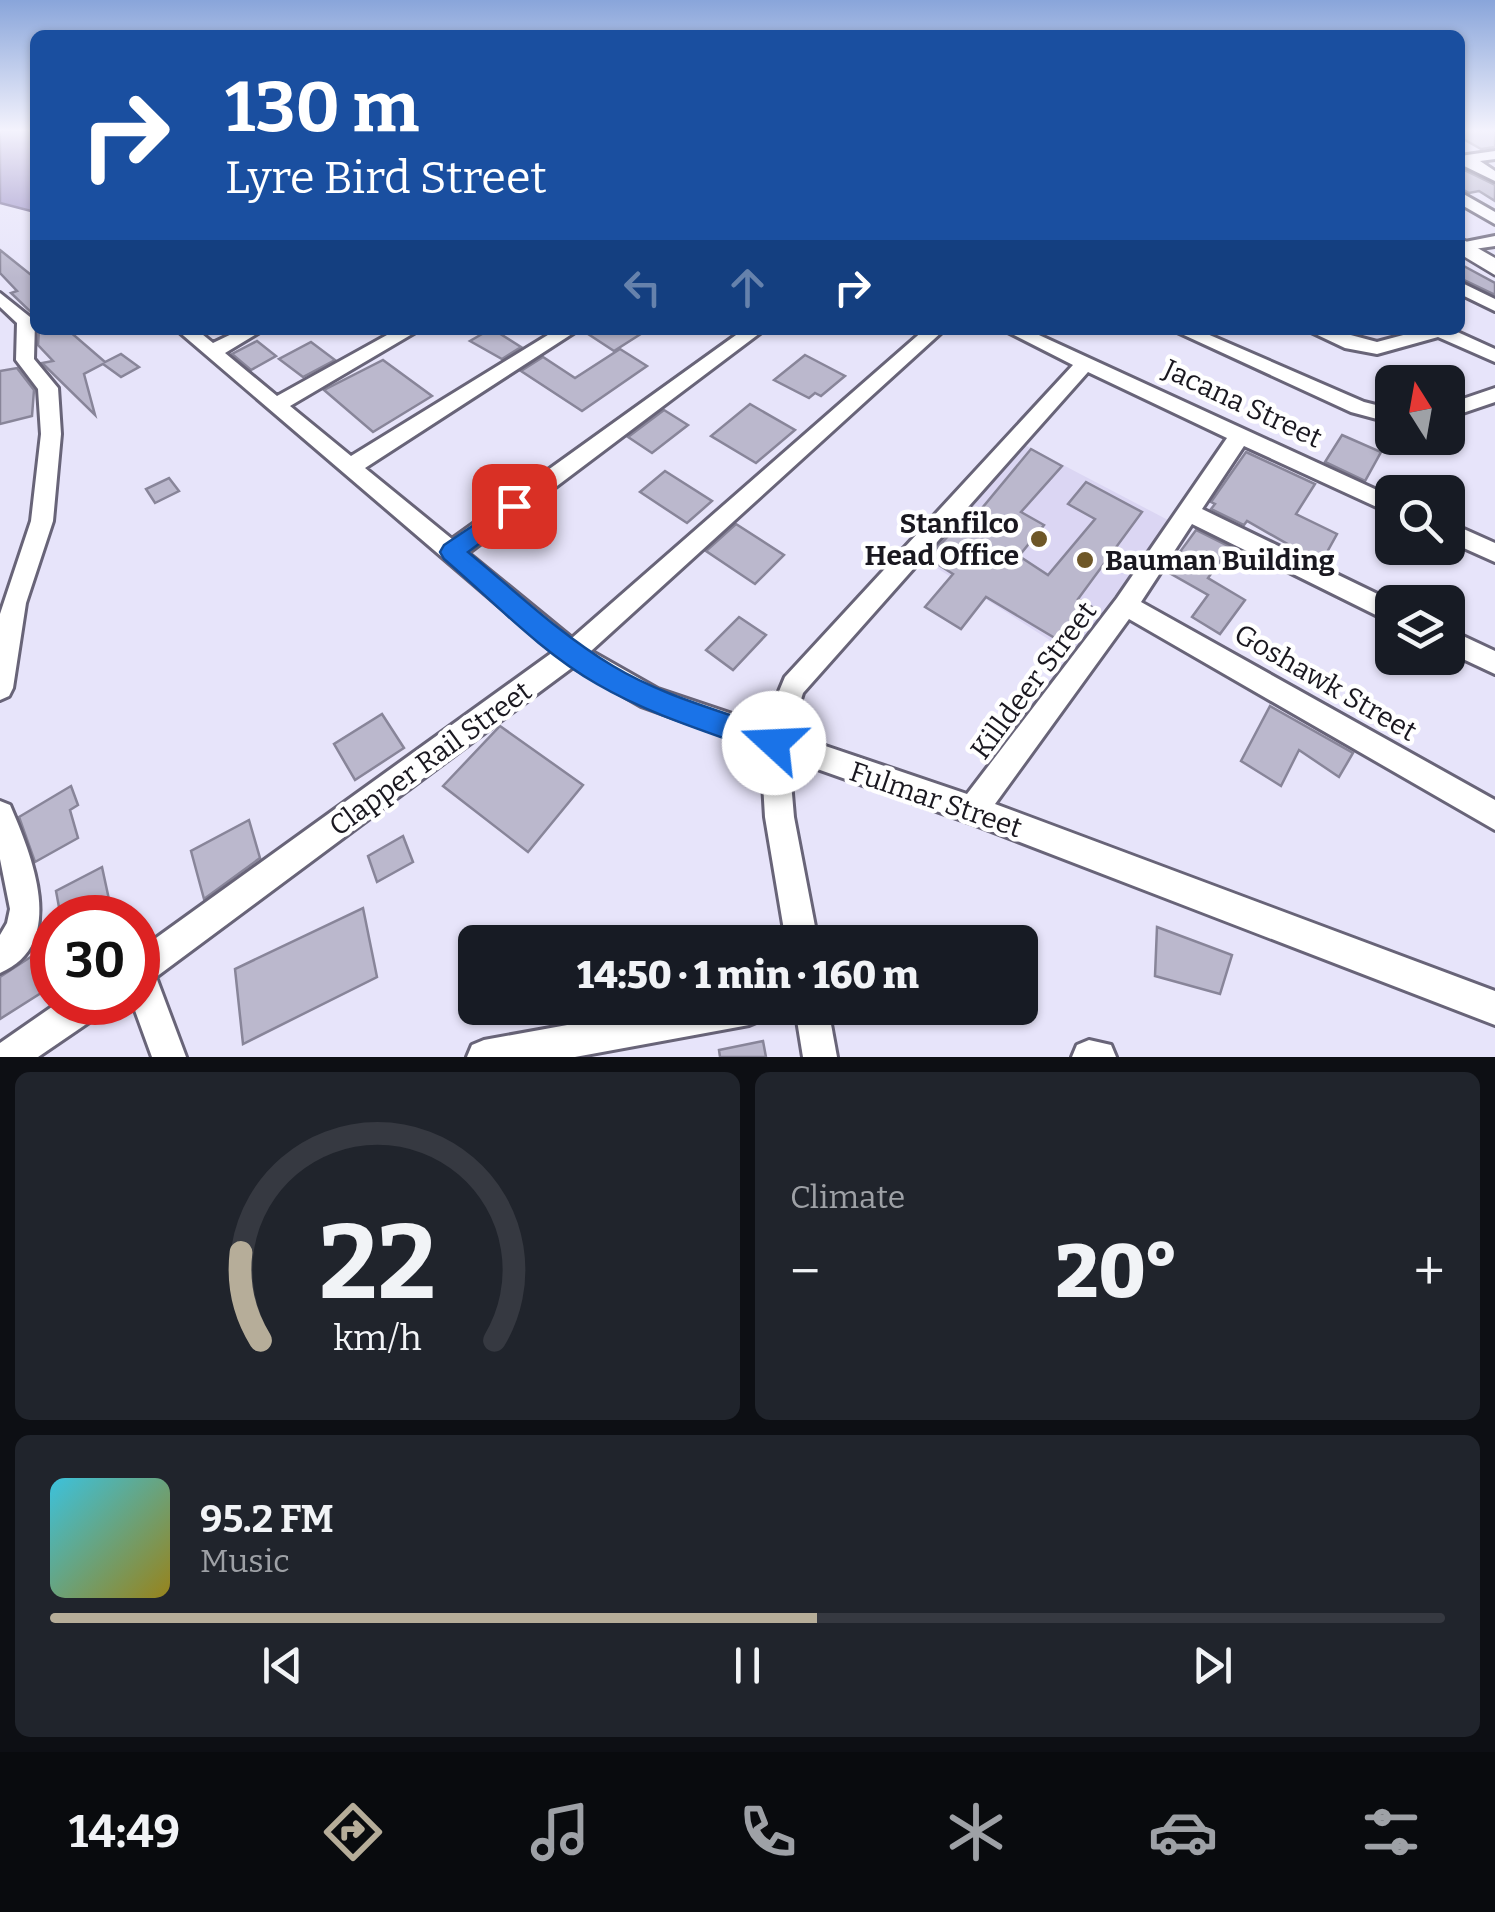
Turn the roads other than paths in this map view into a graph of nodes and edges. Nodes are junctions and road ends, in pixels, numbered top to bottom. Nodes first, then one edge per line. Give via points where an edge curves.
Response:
1 (1465, 200) edge
2 (1495, 220) edge
3 (1495, 241) edge
4 (1465, 245) edge
5 (1465, 247) edge
6 (1495, 268) edge
7 (1465, 290) edge
8 (0, 298) edge
9 (1495, 306) edge
10 (191, 335) edge
11 (244, 335) edge
12 (401, 335) edge
13 (561, 335) edge
14 (748, 335) edge
15 (929, 335) edge
16 (1024, 335) edge
17 (1193, 335) edge
18 (1329, 335) edge
19 (1424, 335) edge
20 (1449, 335) edge
21 (210, 352) junction
22 (1495, 356) edge
23 (1086, 364) junction
24 (1495, 395) edge
25 (276, 405) junction
26 (1465, 405) edge
27 (1375, 412) edge
28 (1240, 435) junction
29 (350, 467) junction
30 (1375, 498) edge
31 (1188, 512) junction
32 (1465, 539) edge
33 (452, 552) junction
34 (1495, 554) edge
35 (1375, 604) edge
36 (1126, 605) junction
37 (1465, 648) edge
38 (572, 653) junction
39 (1495, 663) edge
40 (0, 688) edge
41 (774, 743) junction
42 (974, 810) junction
43 (0, 815) edge
44 (1495, 816) edge
45 (800, 925) edge
46 (160, 955) edge
47 (0, 957) edge
48 (1495, 1008) edge
49 (56, 1025) edge
50 (157, 1025) edge
51 (658, 1025) edge
52 (815, 1025) edge
53 (492, 1056) edge
54 (9, 1057) edge
55 (168, 1057) edge
56 (820, 1057) edge
57 (1089, 1057) edge
58 (1099, 1057) edge

1 - 2 street
3 - 4 street
5 - 6 main road
7 - 9 street
8 - 40 street via 26,320 24,360 42,376 51,402 42,521 14,603
10 - 21 street, Fulmar Street
11 - 21 street
12 - 25 street
13 - 29 street
14 - 33 street
15 - 38 street, Clapper Rail Street
16 - 23 street, Jacana Street
17 - 27 street
18 - 19 street via 1382,350
20 - 22 street
21 - 25 street, Fulmar Street
23 - 28 street, Jacana Street
23 - 41 street via 794,686
24 - 26 street
25 - 29 street, Fulmar Street
28 - 30 street, Jacana Street
28 - 31 street, Killdeer Street
29 - 33 street, Fulmar Street
31 - 35 street
31 - 36 street, Killdeer Street
32 - 34 street
33 - 38 street, Fulmar Street
36 - 42 street, Killdeer Street
36 - 44 street, Goshawk Street
37 - 39 street
38 - 41 street, Fulmar Street via 650,698
38 - 46 street, Clapper Rail Street
41 - 42 street, Fulmar Street
41 - 45 street
42 - 48 street, Fulmar Street
43 - 47 street via 29,914 16,946
49 - 54 street
50 - 55 street
51 - 53 street
52 - 56 street
57 - 58 street

